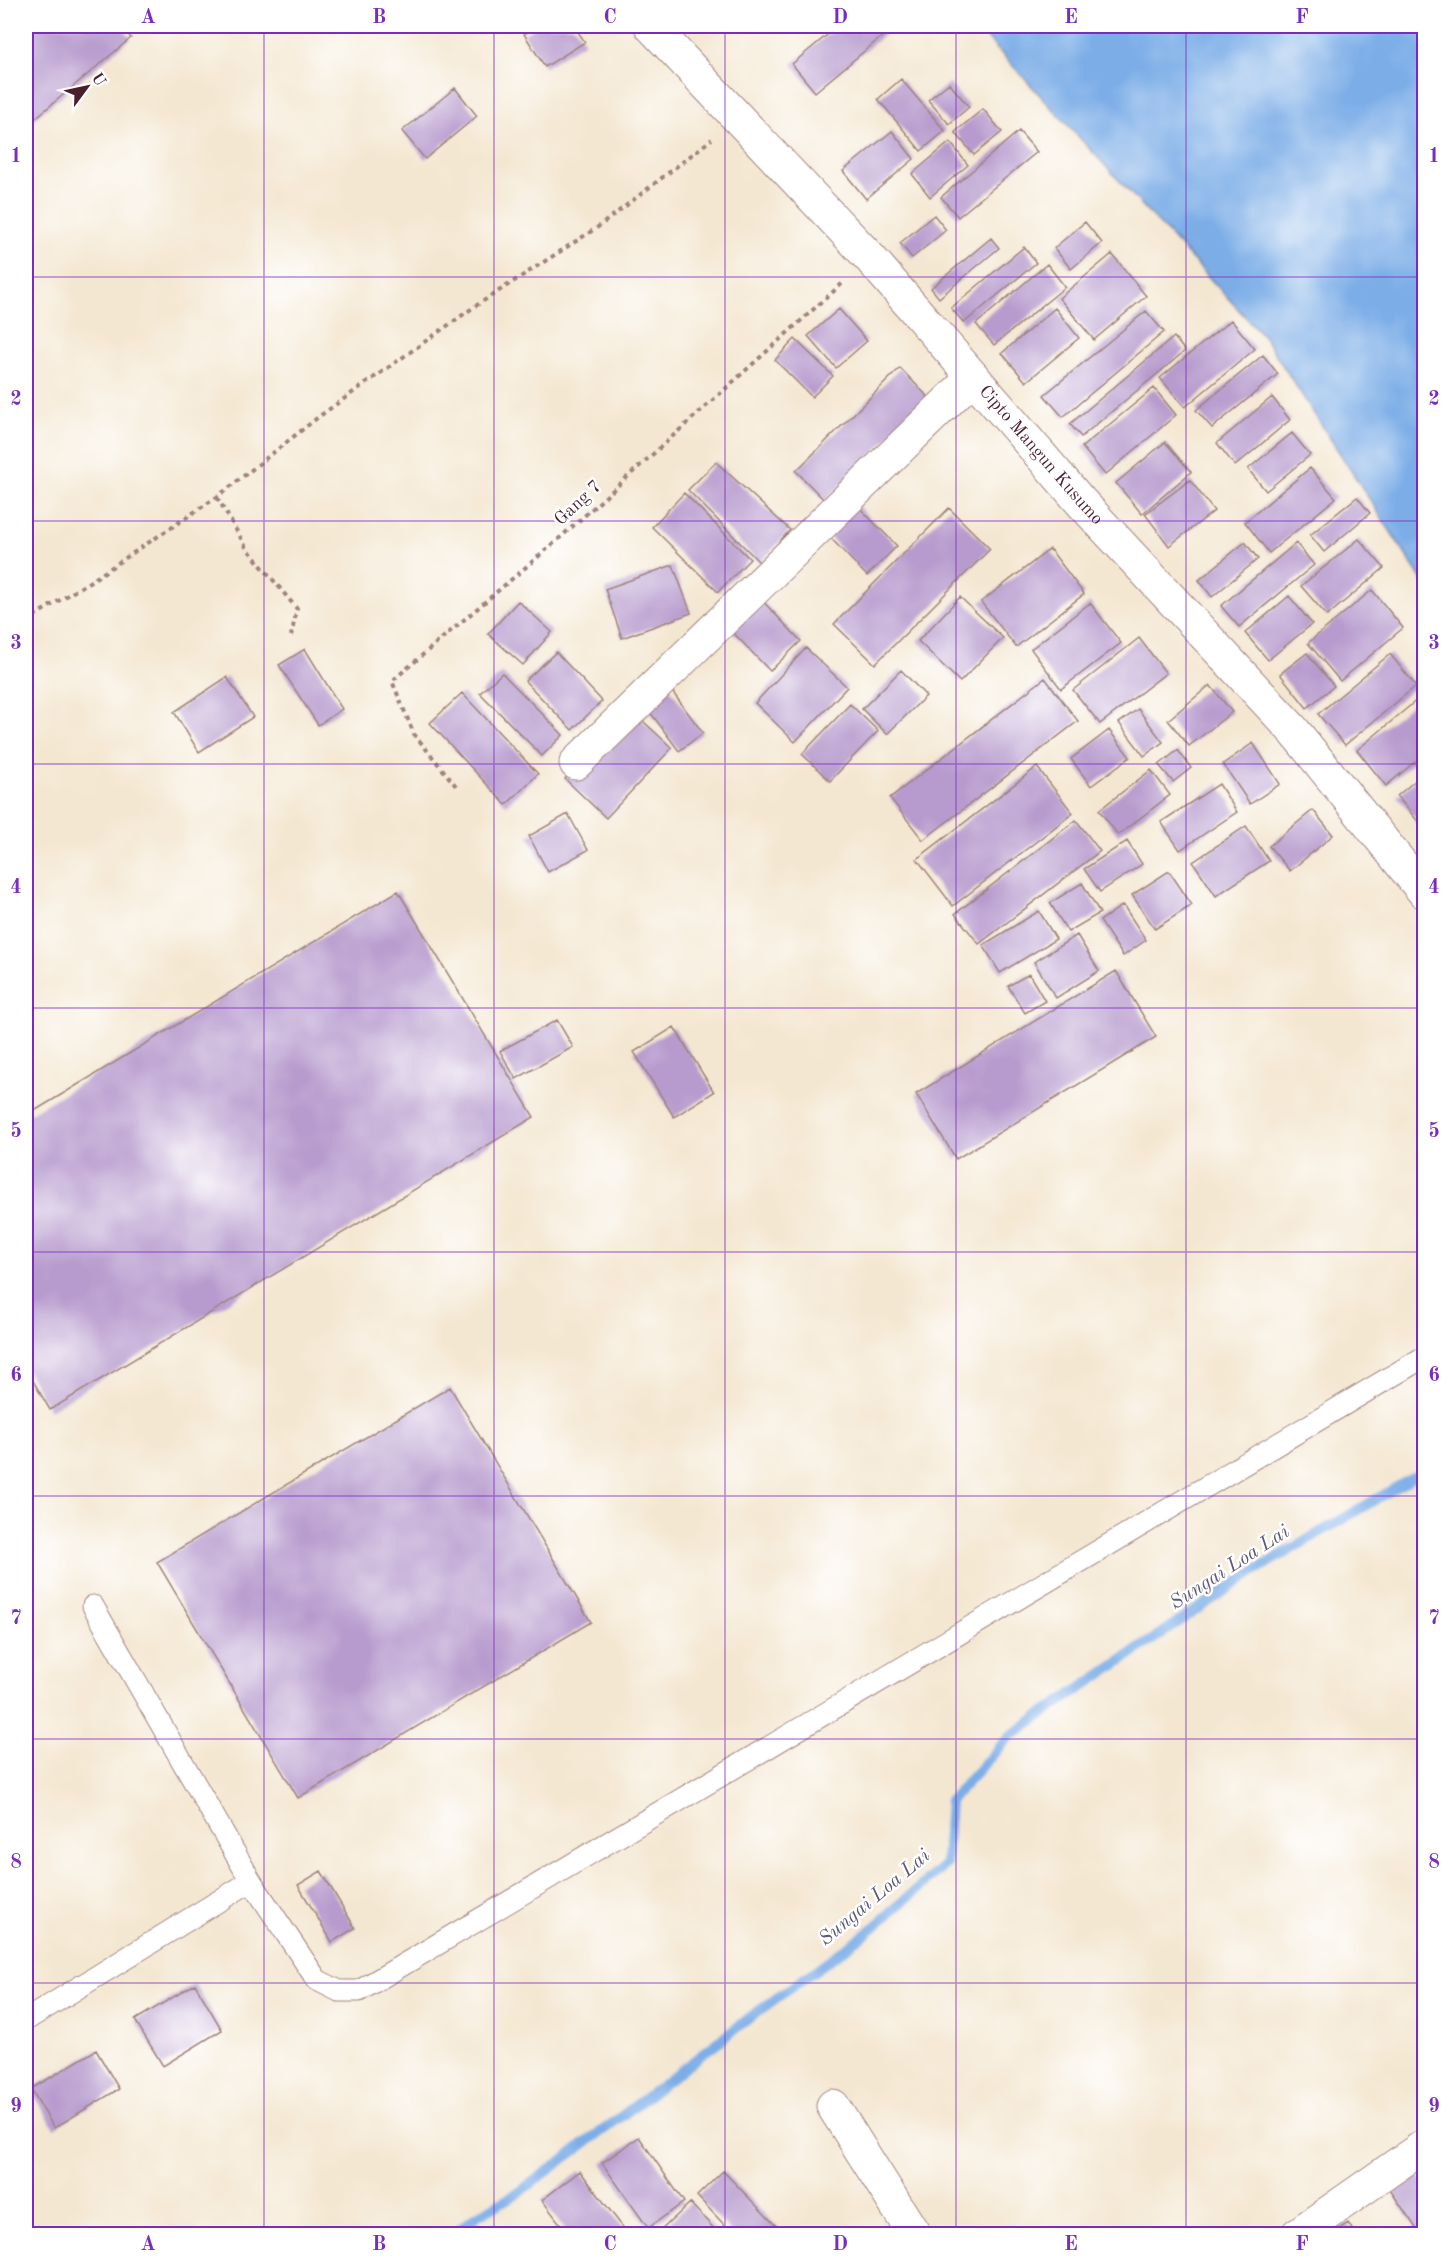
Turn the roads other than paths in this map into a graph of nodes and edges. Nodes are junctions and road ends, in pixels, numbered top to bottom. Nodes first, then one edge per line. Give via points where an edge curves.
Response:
1 (651, 26) edge
2 (973, 377) junction
3 (576, 763) dead end
4 (1425, 892) edge
5 (1425, 1358) edge
6 (93, 1606) dead end
7 (251, 1881) junction
8 (26, 2020) edge
9 (833, 2106) dead end
10 (1425, 2146) edge
11 (914, 2235) edge
12 (1298, 2235) edge

1 - 2 main road, Cipto Mangun Kusumo via 871,259
2 - 3 main road
2 - 4 main road, Cipto Mangun Kusumo via 1081,502 1294,731
5 - 7 lane via 359,1991 339,1991 317,1980
6 - 7 lane
7 - 8 lane
9 - 11 main road
10 - 12 main road

